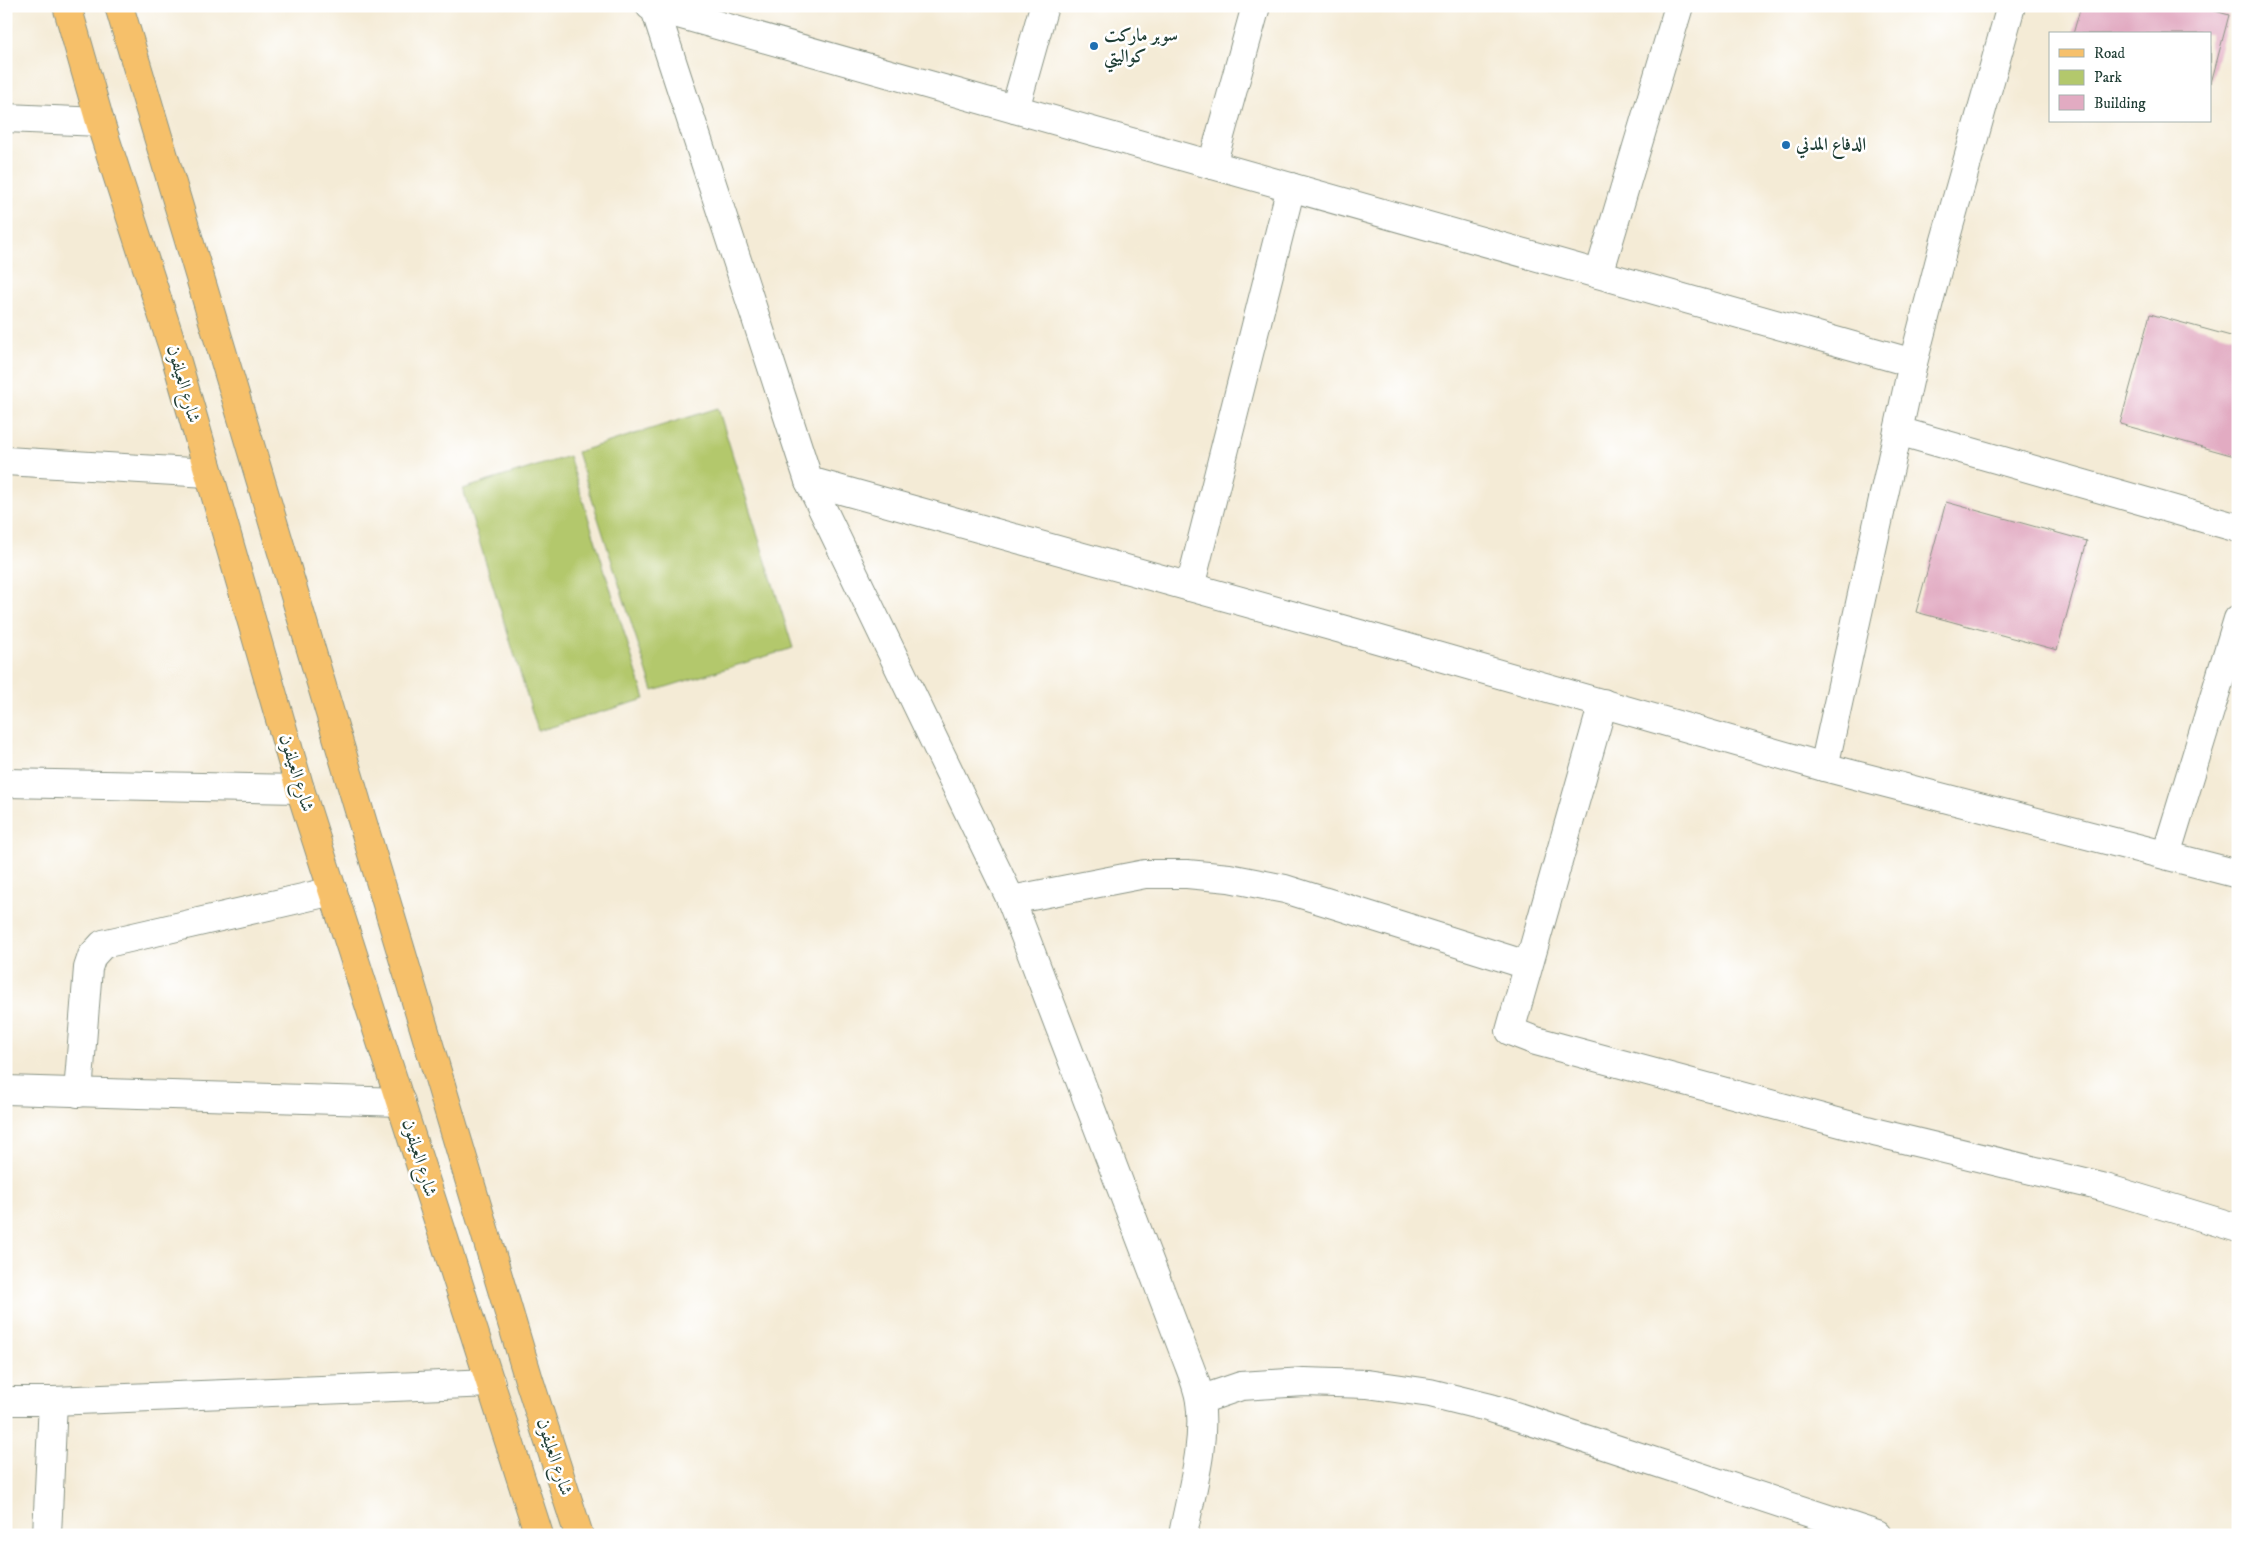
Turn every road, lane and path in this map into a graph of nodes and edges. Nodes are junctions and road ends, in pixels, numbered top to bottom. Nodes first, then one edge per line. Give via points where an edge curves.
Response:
1 (67, 6) edge
2 (119, 6) edge
3 (1044, 6) edge
4 (1256, 6) edge
5 (1680, 6) edge
6 (2011, 6) edge
7 (653, 7) edge
8 (1015, 109) junction
9 (6, 118) edge
10 (100, 122) junction
11 (1212, 165) junction
12 (1291, 187) junction
13 (1600, 274) junction
14 (1913, 363) junction
15 (1898, 431) junction
16 (6, 461) edge
17 (208, 473) junction
18 (809, 481) junction
19 (2238, 528) edge
20 (1190, 587) junction
21 (2238, 619) edge
22 (1603, 703) junction
23 (1824, 767) junction
24 (6, 782) edge
25 (300, 789) junction
26 (2166, 855) junction
27 (2238, 874) edge
28 (333, 891) junction
29 (1011, 900) junction
30 (1527, 965) junction
31 (6, 1090) edge
32 (78, 1093) junction
33 (401, 1102) junction
34 (2238, 1228) edge
35 (491, 1383) junction
36 (1200, 1400) junction
37 (6, 1401) edge
38 (53, 1401) junction
39 (47, 1535) edge
40 (538, 1535) edge
41 (579, 1535) edge
42 (1183, 1535) edge
43 (1877, 1535) edge

1 - 10 main road, شارع العيلفون
2 - 41 main road, شارع العليفون via 529,1380
3 - 8 street
4 - 11 street
5 - 13 street
6 - 14 street
7 - 8 street
7 - 18 street
8 - 11 street
9 - 10 street
10 - 17 main road, شارع العيلفون via 173,348
11 - 12 street
12 - 13 street
12 - 20 street
13 - 14 street
14 - 15 street
15 - 19 street
15 - 23 street
16 - 17 street
17 - 25 main road, شارع العيلفون
18 - 20 street
18 - 29 street
20 - 22 street
21 - 26 street
22 - 23 street
22 - 30 street
23 - 26 street
24 - 25 street
25 - 28 main road, شارع العيلفون
26 - 27 street
28 - 32 street via 103,944 92,956 88,968
28 - 33 main road, شارع العيلفون
29 - 30 street via 1145,874 1229,878 1285,889
29 - 36 street
30 - 34 street via 1510,1031 1536,1041 1869,1131 2102,1187
31 - 32 street
32 - 33 street
33 - 35 main road, شارع العيلفون
35 - 38 street
35 - 40 main road, شارع العيلفون
36 - 42 street via 1200,1446
36 - 43 street via 1242,1386 1304,1382 1367,1384 1430,1393 1491,1408
37 - 38 street
38 - 39 street

